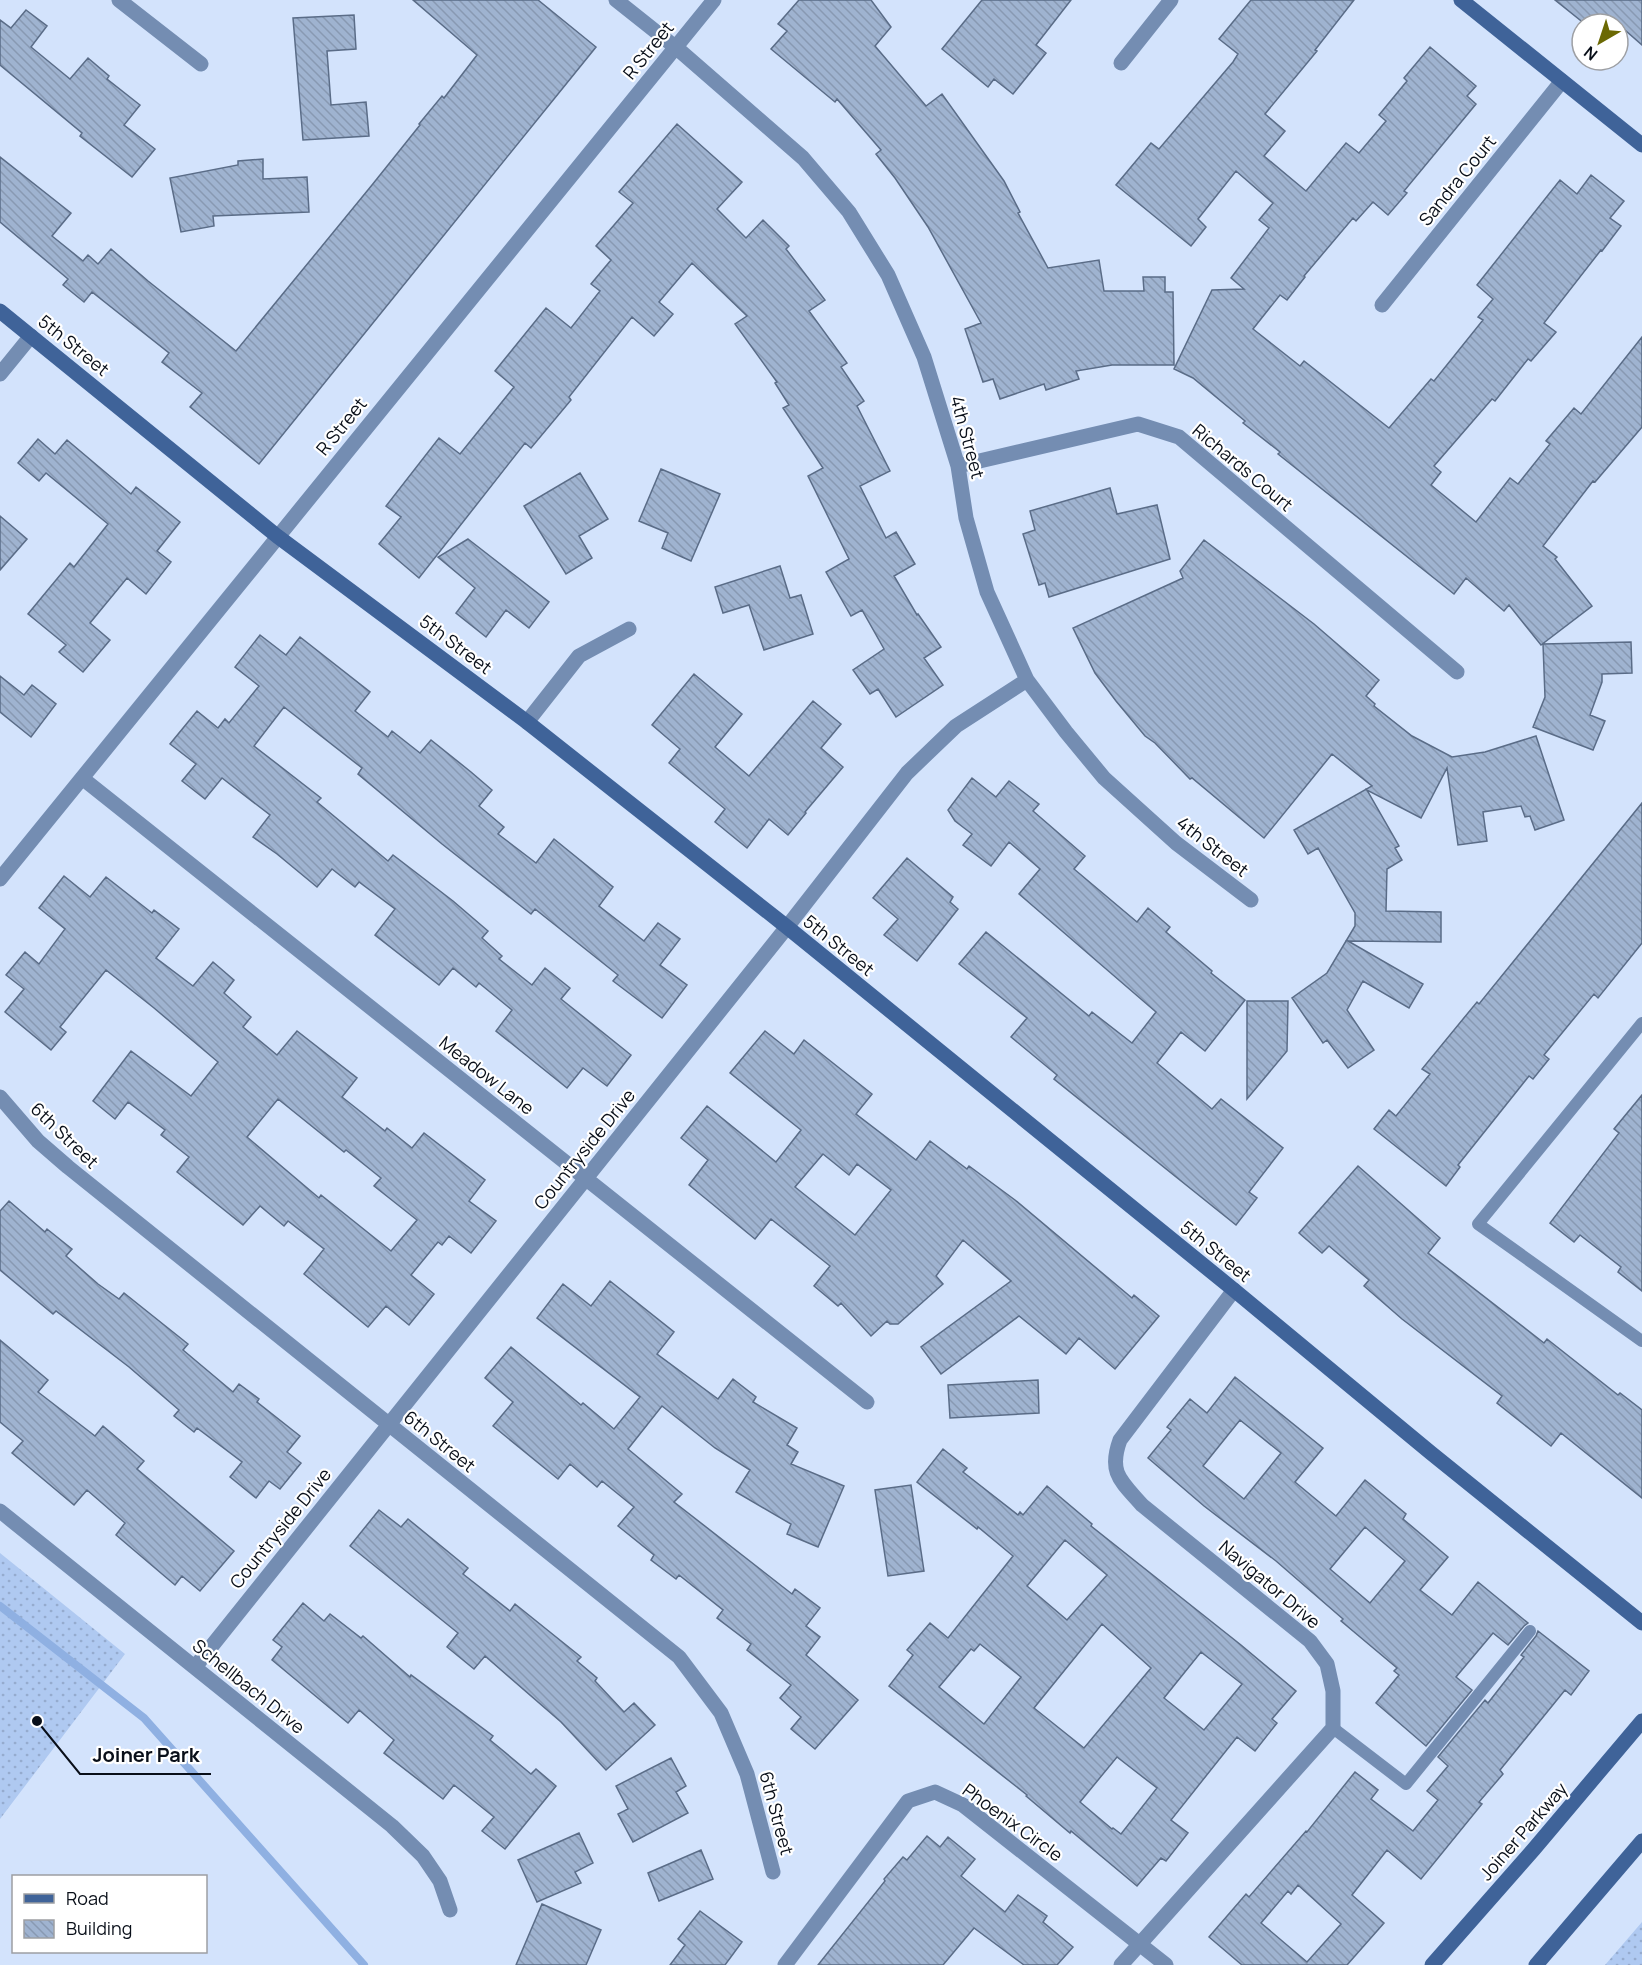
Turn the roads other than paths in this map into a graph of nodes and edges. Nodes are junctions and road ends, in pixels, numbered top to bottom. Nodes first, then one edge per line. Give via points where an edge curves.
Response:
1 (119, 0) edge
2 (616, 0) edge
3 (714, 0) edge
4 (1171, 0) edge
5 (1461, 0) edge
6 (675, 48) junction
7 (1121, 63) dead end
8 (201, 64) dead end
9 (1562, 81) junction
10 (1642, 145) edge
11 (1382, 304) dead end
12 (0, 311) edge
13 (31, 336) junction
14 (0, 374) edge
15 (958, 466) junction
16 (277, 536) junction
17 (629, 629) dead end
18 (1457, 672) dead end
19 (1027, 680) junction
20 (527, 722) junction
21 (82, 778) junction
22 (0, 879) edge
23 (1251, 900) dead end
24 (787, 927) junction
25 (1642, 1023) edge
26 (0, 1097) edge
27 (586, 1178) junction
28 (1234, 1290) junction
29 (1642, 1341) edge
30 (867, 1402) dead end
31 (388, 1425) junction
32 (0, 1511) edge
33 (1642, 1623) edge
34 (1530, 1631) dead end
35 (195, 1667) junction
36 (1642, 1720) edge
37 (1333, 1728) junction
38 (1642, 1841) edge
39 (773, 1872) dead end
40 (450, 1910) dead end
41 (1142, 1944) junction
42 (785, 1965) edge
43 (1121, 1965) edge
44 (1166, 1965) edge
45 (1432, 1965) edge
46 (1536, 1965) edge

1 - 8 street
2 - 6 street, 4th Street
3 - 6 street, R Street
4 - 7 street
5 - 9 street
6 - 15 street, 4th Street via 803,158 849,212 888,275 924,357
6 - 16 street, R Street
9 - 10 street
9 - 11 street, Sandra Court
12 - 13 street, 5th Street
13 - 14 street
13 - 16 street, 5th Street
15 - 18 street, Richards Court via 1138,424 1179,437
15 - 19 street, 4th Street via 966,518 987,592
16 - 20 street, 5th Street
16 - 21 street, R Street
17 - 20 street via 579,656
19 - 23 street, 4th Street via 1104,778 1176,843
19 - 24 street, Countryside Drive via 956,726 907,773
20 - 24 street, 5th Street
21 - 22 street, R Street
21 - 27 street, Meadow Lane
24 - 27 street, Countryside Drive
24 - 28 street, 5th Street
25 - 29 lane via 1478,1224
26 - 31 street, 6th Street via 38,1141 68,1167
27 - 30 street, Meadow Lane
27 - 31 street, Countryside Drive
28 - 33 street, 5th Street
28 - 37 street, Navigator Drive via 1120,1440 1114,1456 1118,1478 1142,1504 1310,1641 1327,1664 1334,1690
31 - 35 street, Countryside Drive
31 - 39 street, 6th Street via 679,1657 721,1713 747,1774
32 - 35 street, Schellbach Drive
34 - 37 lane via 1406,1784
35 - 40 street, Schellbach Drive via 392,1826 423,1856 440,1881
36 - 45 street, Joiner Parkway
37 - 41 street
38 - 46 street
41 - 42 street, Phoenix Circle via 963,1805 935,1792 908,1802
41 - 43 street
41 - 44 street, Phoenix Circle

